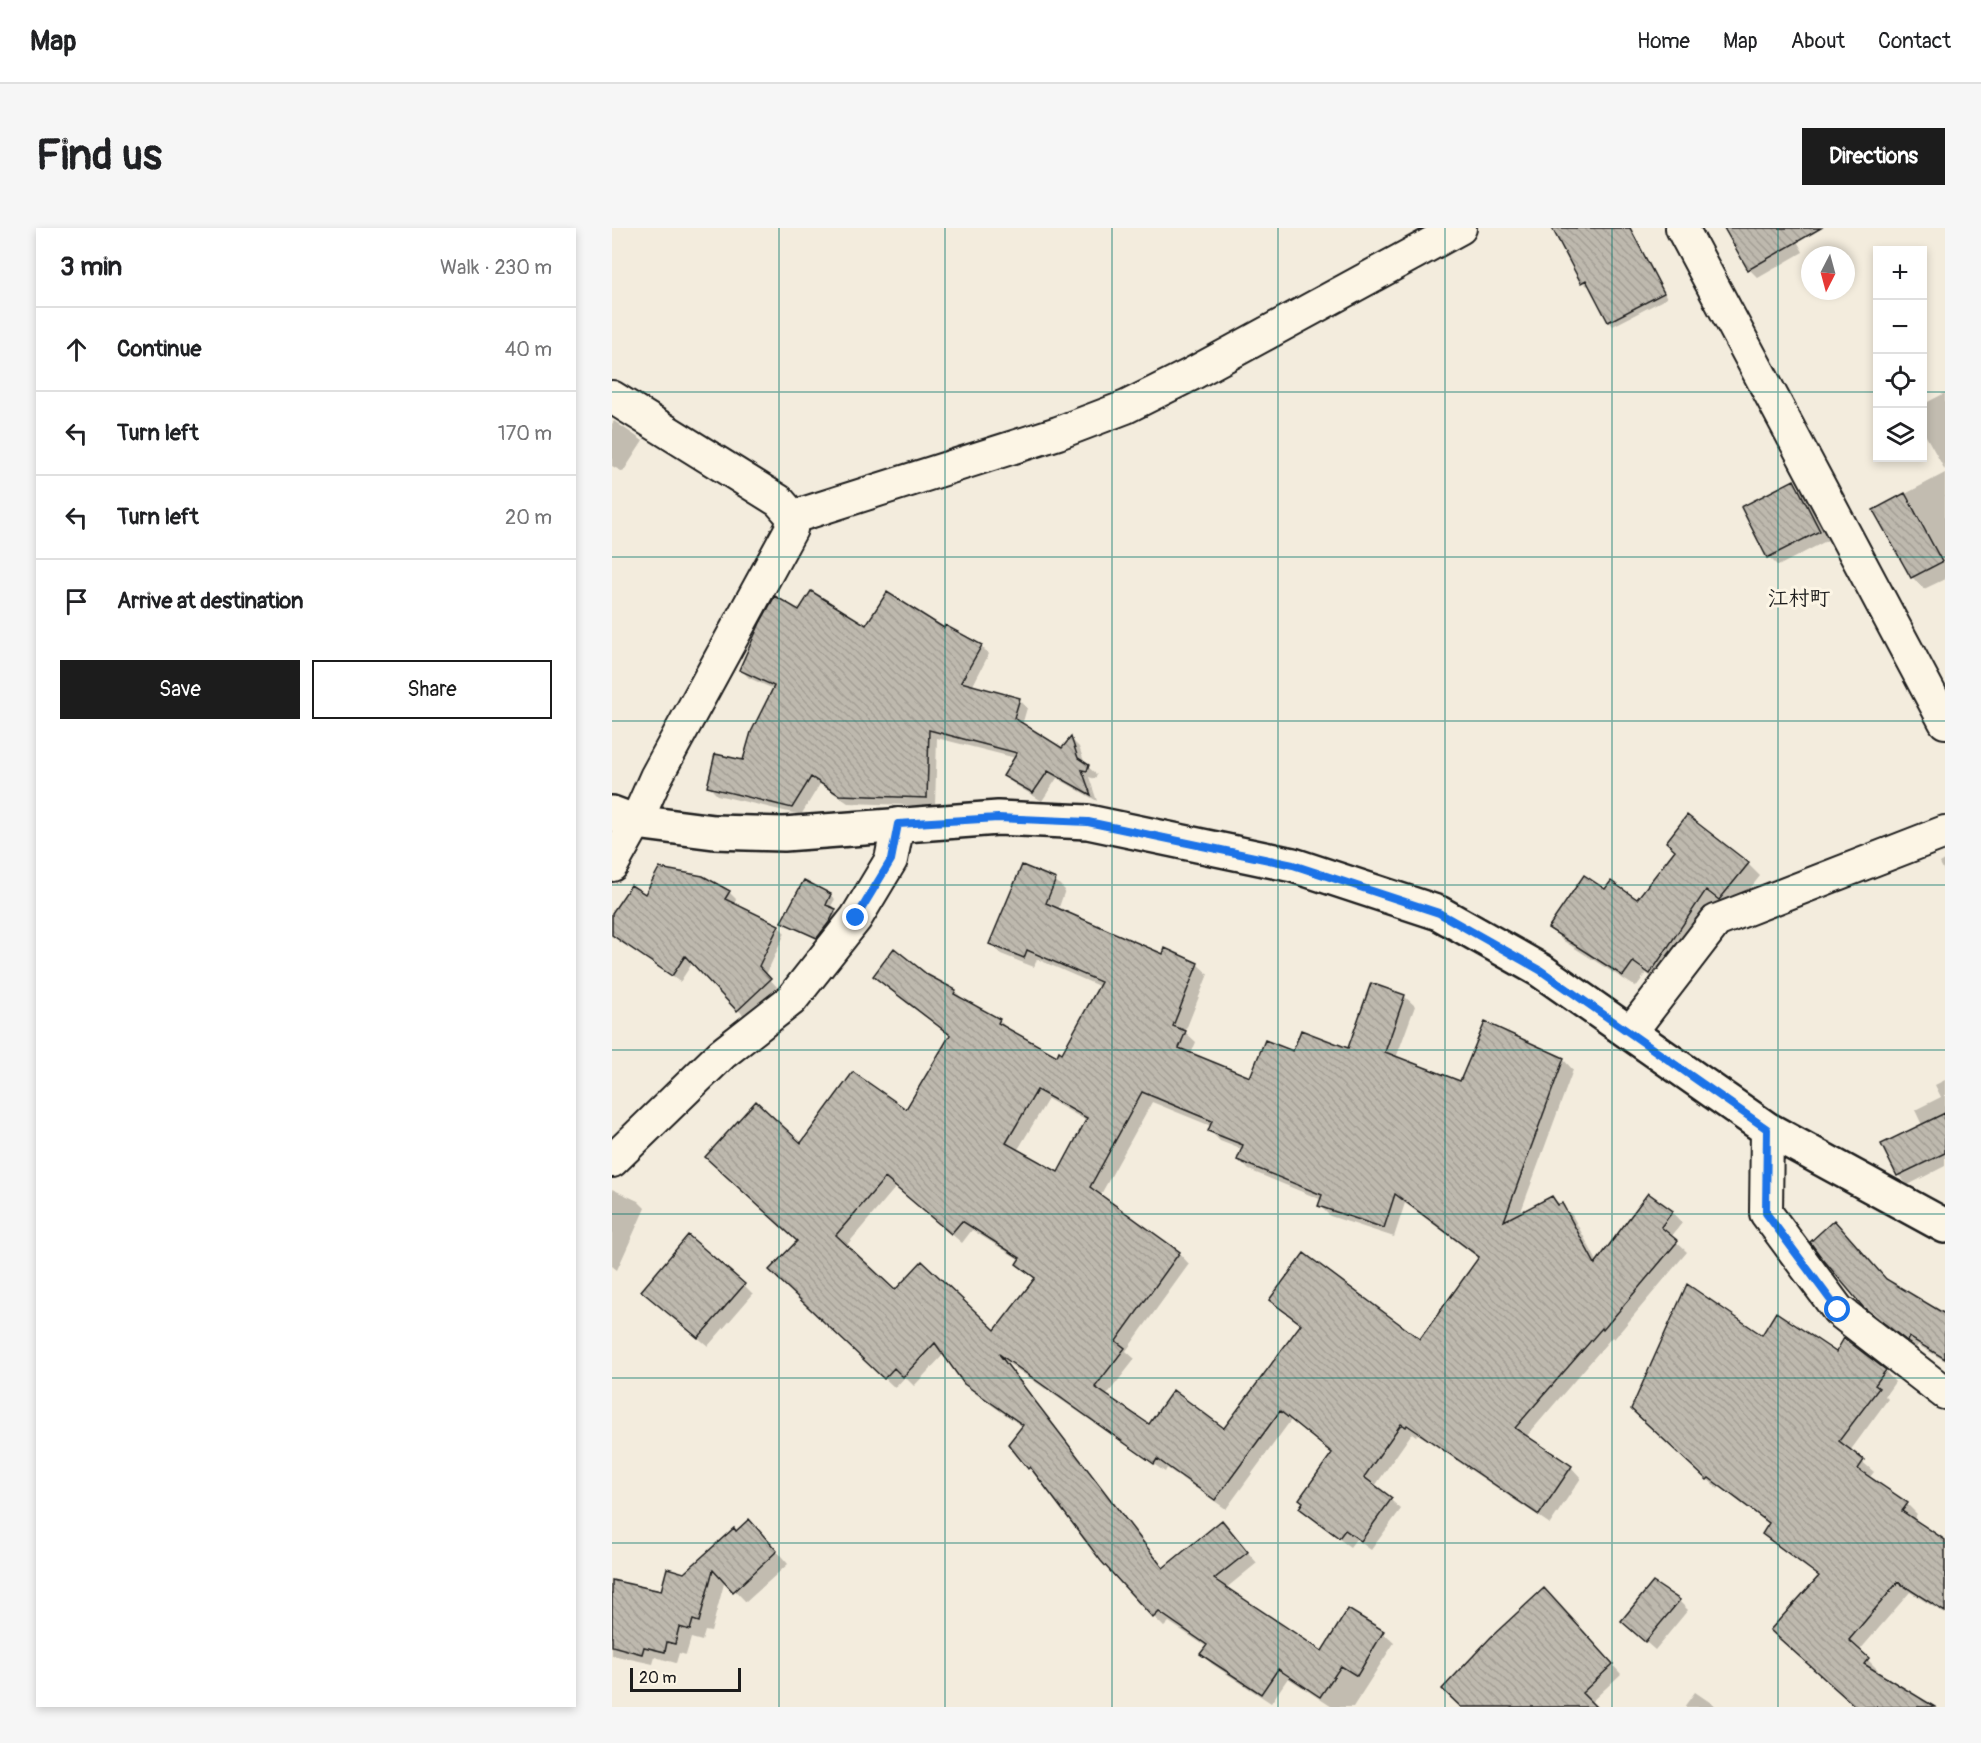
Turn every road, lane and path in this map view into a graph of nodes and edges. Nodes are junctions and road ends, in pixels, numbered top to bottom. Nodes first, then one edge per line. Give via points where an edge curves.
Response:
1 (1460, 228) edge
2 (1682, 228) edge
3 (612, 397) edge
4 (793, 517) junction
5 (1945, 722) edge
6 (624, 818) edge
7 (898, 824) junction
8 (1945, 832) edge
9 (612, 865) edge
10 (1630, 1033) junction
11 (1767, 1129) junction
12 (612, 1161) edge
13 (1945, 1226) edge
14 (1945, 1393) edge

1 - 4 street via 1126,407 1058,433
2 - 5 street
3 - 4 street via 779,501
4 - 6 street via 791,529 656,777
6 - 7 street via 714,832 784,834
6 - 9 street
7 - 10 street via 998,818 1088,822 1293,865 1439,913 1540,970
7 - 12 street via 891,860 856,918 791,1000 722,1054
8 - 10 street via 1716,921
10 - 11 street
11 - 13 street
11 - 14 street via 1766,1213 1838,1310

